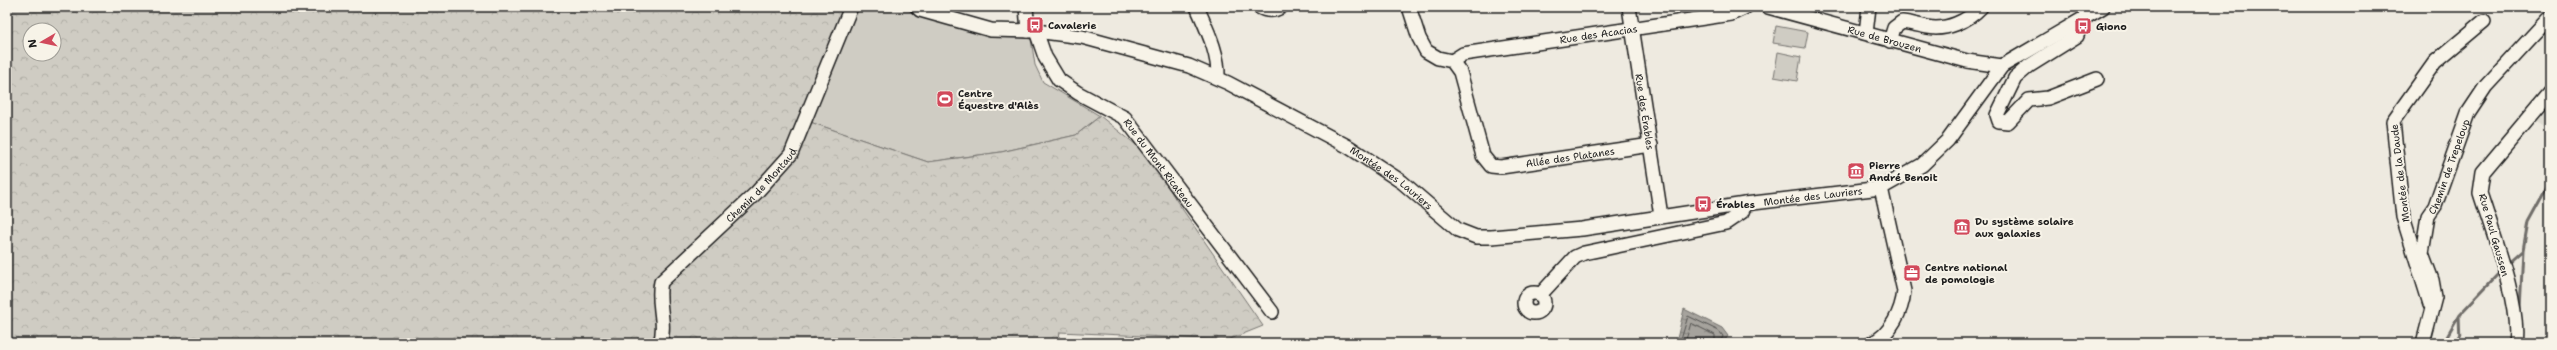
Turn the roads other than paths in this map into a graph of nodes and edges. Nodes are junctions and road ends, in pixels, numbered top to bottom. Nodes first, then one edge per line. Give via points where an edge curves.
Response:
1 (851, 7) edge
2 (917, 7) edge
3 (1026, 7) edge
4 (1197, 7) edge
5 (1259, 7) edge
6 (1281, 7) edge
7 (1409, 7) edge
8 (1629, 7) edge
9 (1746, 7) edge
10 (1768, 7) edge
11 (1869, 7) edge
12 (1981, 7) edge
13 (2103, 7) edge
14 (2550, 16) edge
15 (2484, 21) dead end
16 (2077, 23) junction
17 (1633, 29) junction
18 (1032, 31) junction
19 (1866, 33) junction
20 (1890, 40) junction
21 (1452, 61) junction
22 (2002, 66) junction
23 (1218, 78) junction
24 (2097, 79) dead end
25 (2550, 92) edge
26 (1651, 145) junction
27 (1881, 188) junction
28 (1745, 204) junction
29 (1661, 216) junction
30 (1540, 295) dead end
31 (2432, 311) junction
32 (1272, 312) dead end
33 (1878, 342) edge
34 (660, 343) edge
35 (2423, 343) edge
36 (2515, 343) edge

1 - 34 street, Chemin de Montaud via 791,154 756,193 661,282 658,295 663,319
2 - 18 street, Montée des Lauriers via 991,30
3 - 18 street, Rue du Mont Ricateau
4 - 23 street via 1213,44
5 - 6 street via 1263,10 1276,10
7 - 21 street via 1426,51 1438,58
8 - 17 street, Rue des Érables
9 - 17 street, Rue des Acacias via 1731,14
10 - 19 street, Rue de Brouzen
11 - 19 street
12 - 20 street via 1972,17 1951,25 1928,27 1902,22 1894,28
13 - 16 street
14 - 31 street, Chemin de Trepeloup via 2486,86 2468,113 2435,206 2428,216 2422,252 2435,297
15 - 31 street, Montée de la Daude via 2435,62 2393,121 2403,217
16 - 22 street
16 - 24 street via 2077,36 2029,66 2015,78 1997,115 1999,121 2008,122 2029,100 2048,98
17 - 21 street, Rue des Acacias via 1463,54
17 - 26 street, Rue des Érables
18 - 23 street, Montée des Lauriers via 1094,40 1189,66
18 - 32 street, Rue du Mont Ricateau via 1059,80 1125,118
19 - 20 street, Rue de Brouzen
20 - 22 street, Rue de Brouzen via 1967,61
21 - 26 street, Allée des Platanes via 1460,72 1483,156 1491,166 1501,168
22 - 27 street via 1948,140 1922,165
23 - 29 street, Montée des Lauriers via 1349,147 1402,182 1458,230 1476,237 1582,228
25 - 36 street, Rue Paul Gaussen via 2484,172 2482,178 2480,194 2504,270 2517,330
26 - 29 street, Rue des Érables
27 - 28 street, Montée des Lauriers
27 - 33 street via 1904,291 1903,304
28 - 29 street, Montée des Lauriers
28 - 30 street via 1742,212 1726,223 1580,255 1555,276
31 - 35 street, Chemin de Trepeloup

